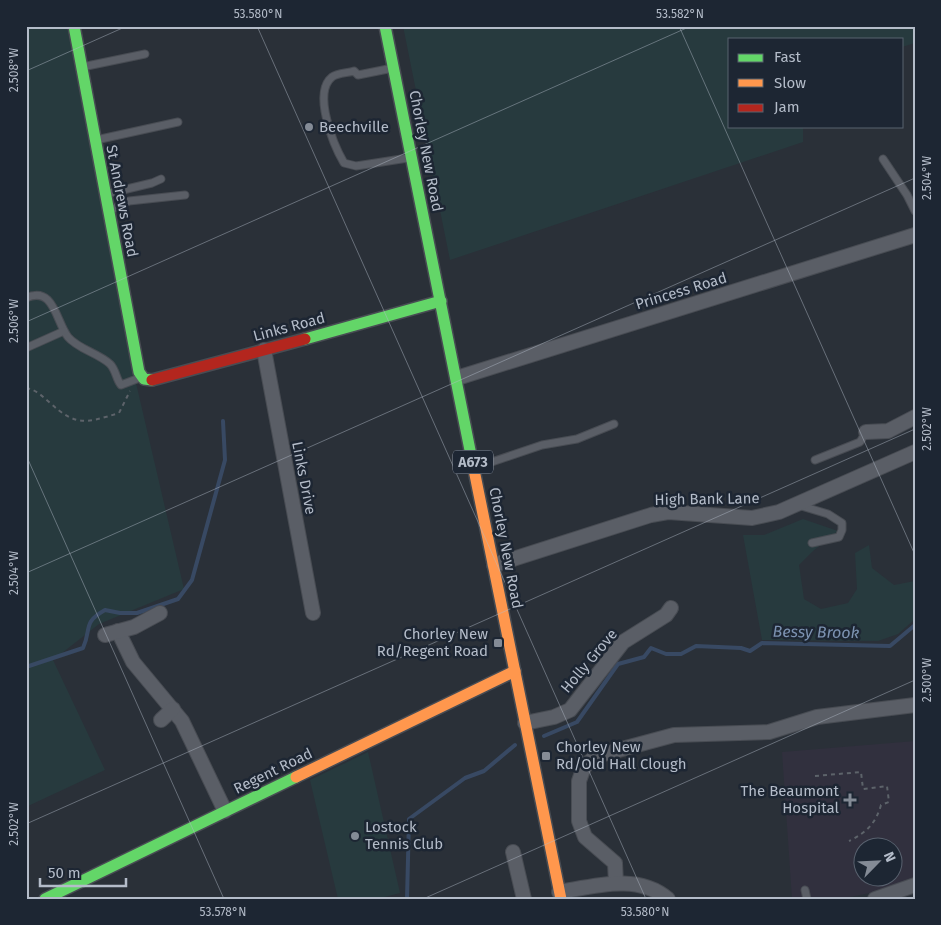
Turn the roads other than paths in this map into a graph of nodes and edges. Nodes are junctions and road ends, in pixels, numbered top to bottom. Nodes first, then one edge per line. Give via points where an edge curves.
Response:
1 (74, 26) edge
2 (385, 26) edge
3 (145, 54) dead end
4 (82, 67) junction
5 (394, 68) junction
6 (178, 122) dead end
7 (95, 140) junction
8 (411, 157) junction
9 (883, 159) dead end
10 (161, 179) dead end
11 (105, 194) junction
12 (185, 195) dead end
13 (109, 211) junction
14 (915, 211) edge
15 (915, 235) edge
16 (26, 298) edge
17 (441, 302) junction
18 (64, 331) junction
19 (26, 348) edge
20 (264, 350) junction
21 (143, 378) junction
22 (456, 378) junction
23 (915, 417) edge
24 (614, 424) dead end
25 (866, 432) joint
26 (915, 452) edge
27 (815, 460) dead end
28 (475, 468) junction
29 (795, 505) junction
30 (812, 543) dead end
31 (494, 565) junction
32 (673, 606) dead end
33 (160, 613) dead end
34 (313, 613) dead end
35 (118, 631) junction
36 (105, 635) dead end
37 (515, 671) junction
38 (915, 704) edge
39 (173, 710) junction
40 (161, 720) dead end
41 (526, 723) junction
42 (225, 811) junction
43 (511, 861) dead end
44 (616, 883) junction
45 (915, 885) edge
46 (805, 890) dead end
47 (560, 895) edge
48 (45, 899) edge
49 (524, 899) edge
50 (668, 899) edge
51 (807, 899) edge
52 (875, 899) edge

1 - 4 main road, St Andrews Road
2 - 5 main road, Chorley New Road / A673
3 - 4 lane
4 - 7 main road, St Andrews Road
5 - 8 main road, Chorley New Road / A673
5 - 8 lane via 332,76 324,105 335,147 344,163 356,166
6 - 7 lane
7 - 11 main road, St Andrews Road
8 - 17 main road, Chorley New Road / A673
9 - 14 lane
10 - 11 lane
11 - 13 main road, St Andrews Road
12 - 13 lane via 129,201
13 - 21 main road, St Andrews Road via 139,372
15 - 22 street, Princess Road
16 - 18 lane via 32,295 47,298
17 - 20 main road, Links Road
17 - 22 main road, Chorley New Road / A673
18 - 19 lane
18 - 21 lane via 70,339 112,366 121,384
20 - 21 main road, Links Road via 155,380
20 - 34 street, Links Drive
22 - 28 main road, Chorley New Road / A673
23 - 25 street via 888,431
24 - 28 lane via 577,439 542,445
25 - 27 lane via 860,442
26 - 29 street, High Bank Lane
28 - 31 main road, Chorley New Road / A673
29 - 30 lane via 828,514 842,523 838,537
29 - 31 street, High Bank Lane via 752,518 668,512 651,515
31 - 37 main road, Chorley New Road / A673
32 - 41 street, Holly Grove via 666,615 623,642 570,710
33 - 35 street via 134,627
35 - 36 street
35 - 39 street via 134,662
37 - 41 main road, Chorley New Road / A673
37 - 42 main road, Regent Road
38 - 44 street via 817,717 769,732 674,735 596,756 584,767 579,781 579,821 585,837 616,863
39 - 40 street
39 - 42 street via 186,728
41 - 47 main road, Chorley New Road / A673
42 - 48 main road, Regent Road
43 - 49 street
44 - 47 street
44 - 50 street via 655,888
45 - 52 street
46 - 51 lane

